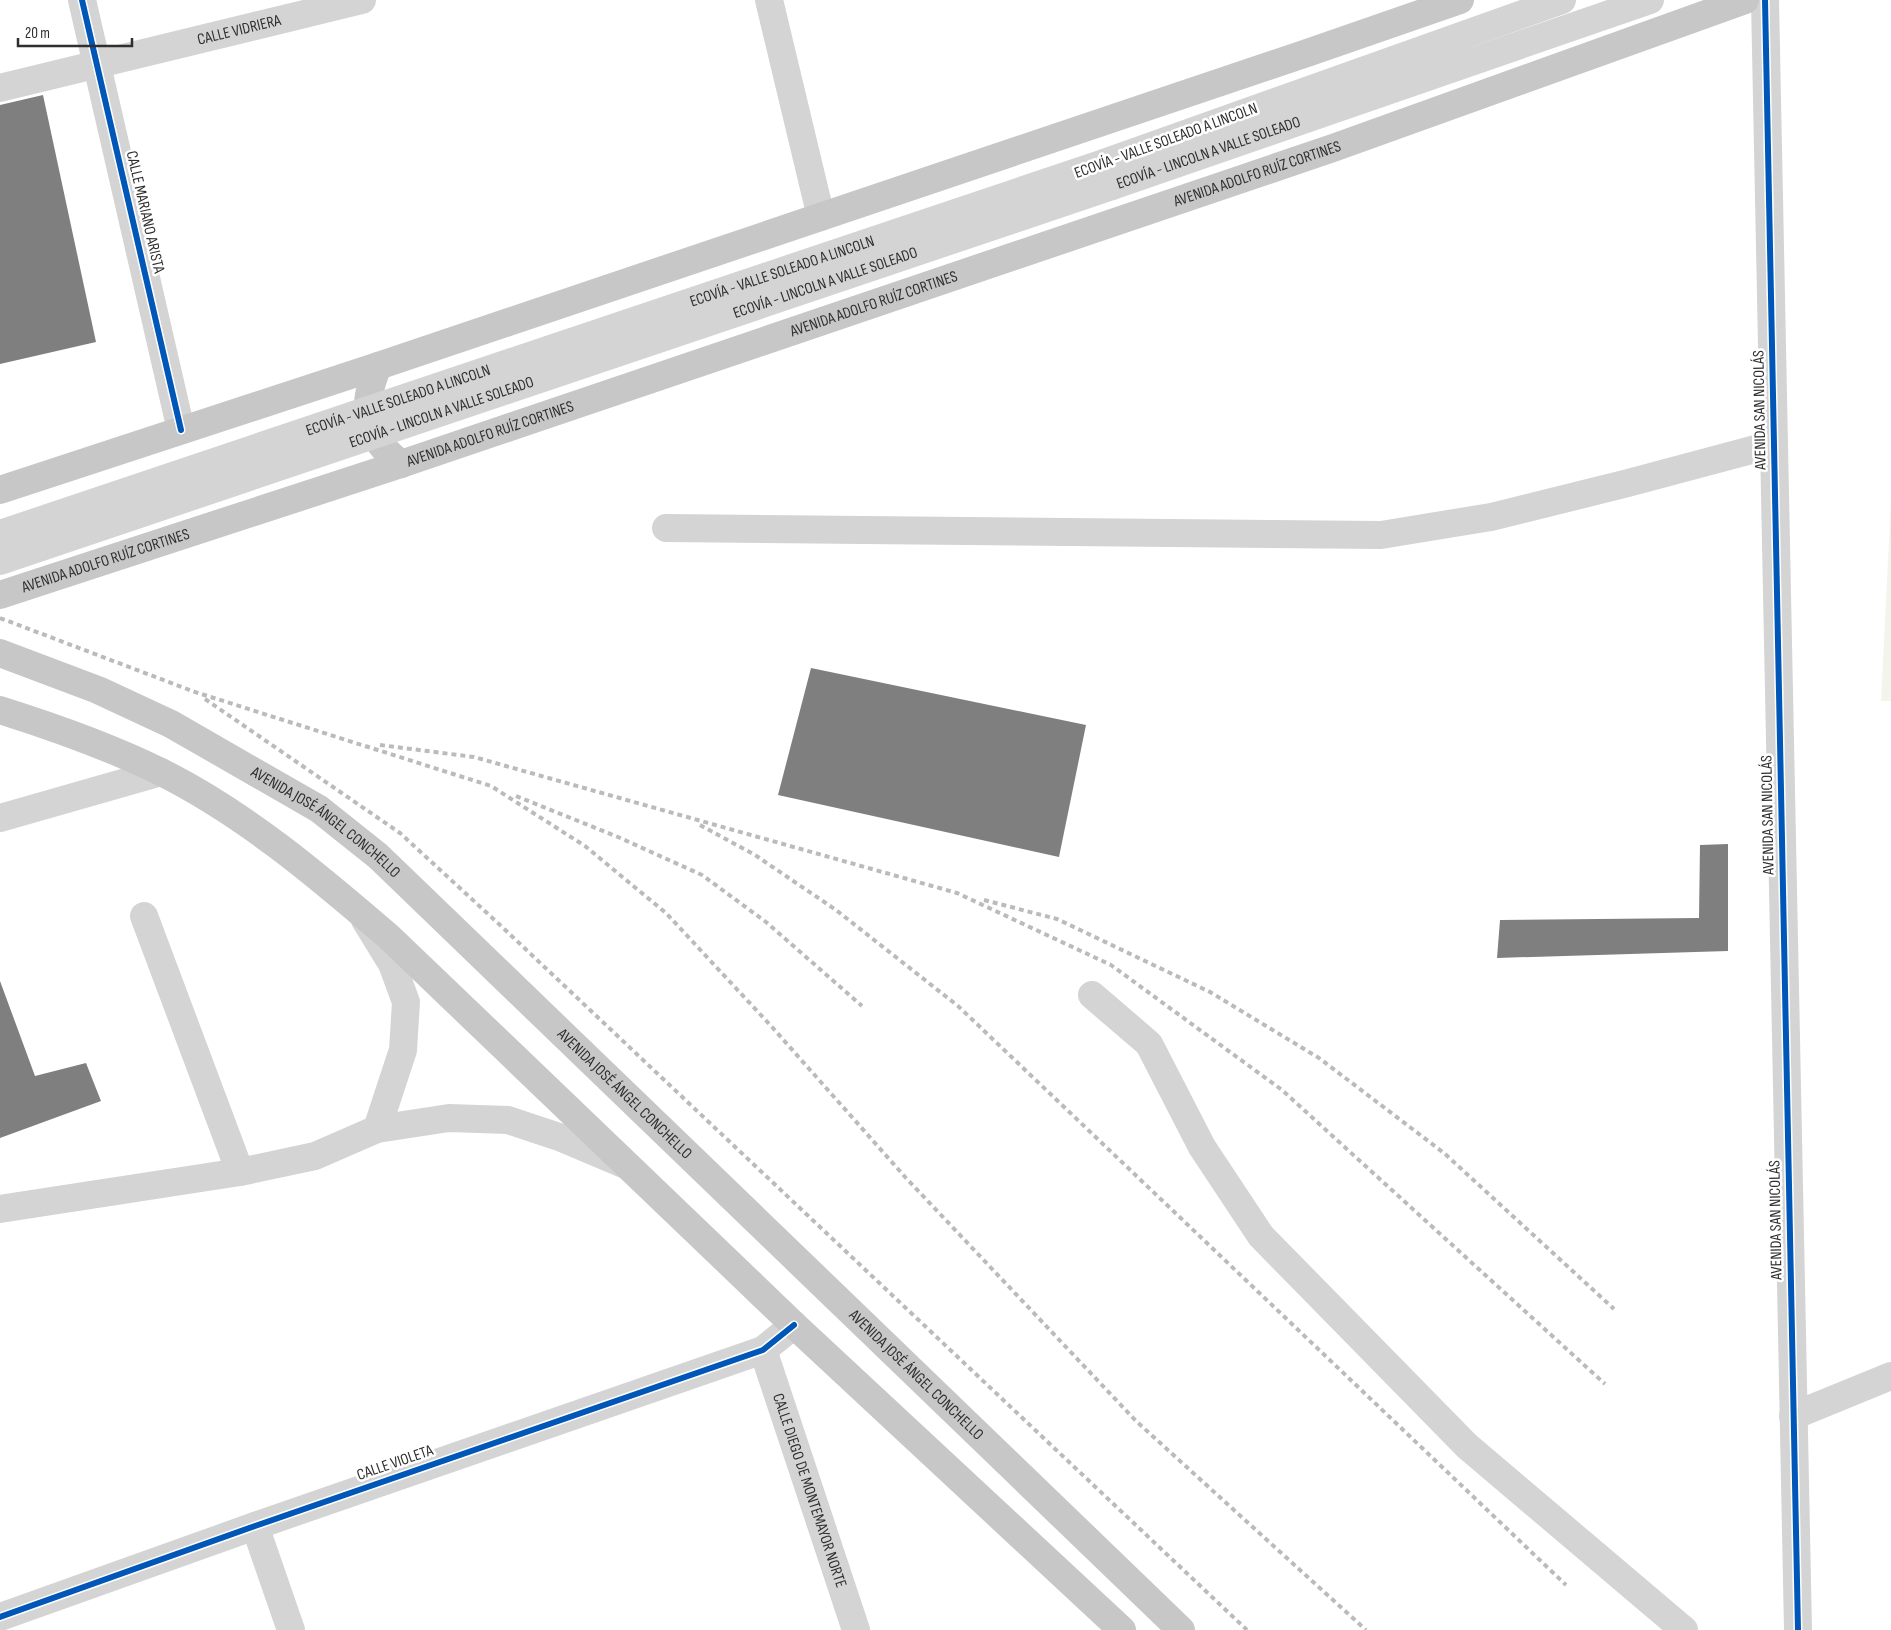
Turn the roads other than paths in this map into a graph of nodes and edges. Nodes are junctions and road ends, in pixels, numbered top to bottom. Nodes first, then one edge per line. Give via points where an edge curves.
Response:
1 (82, 0) edge
2 (362, 0) edge
3 (769, 0) edge
4 (1460, 0) edge
5 (1562, 0) edge
6 (1650, 0) edge
7 (1745, 0) edge
8 (1765, 0) edge
9 (97, 64) junction
10 (0, 88) edge
11 (1108, 175) junction
12 (821, 217) junction
13 (378, 366) junction
14 (181, 430) junction
15 (1774, 444) junction
16 (402, 464) junction
17 (0, 490) edge
18 (666, 528) dead end
19 (0, 534) edge
20 (0, 561) edge
21 (0, 595) edge
22 (0, 653) edge
23 (0, 710) edge
24 (161, 772) junction
25 (0, 818) edge
26 (362, 914) junction
27 (144, 916) dead end
28 (1092, 995) dead end
29 (377, 1129) junction
30 (628, 1166) junction
31 (240, 1172) junction
32 (0, 1210) edge
33 (794, 1325) junction
34 (763, 1350) junction
35 (1891, 1376) edge
36 (1793, 1416) junction
37 (255, 1526) junction
38 (0, 1617) edge
39 (291, 1630) edge
40 (856, 1630) edge
41 (1122, 1630) edge
42 (1182, 1630) edge
43 (1684, 1630) edge
44 (1798, 1630) edge

1 - 9 street, CALLE MARIANO ARISTA
2 - 9 street, CALLE VIDRIERA
3 - 12 street
4 - 12 main road
5 - 11 street, ECOVÍA - VALLE SOLEADO A LINCOLN
6 - 11 street, ECOVÍA - LINCOLN A VALLE SOLEADO
7 - 16 main road, AVENIDA ADOLFO RUÍZ CORTINES via 1323,151
8 - 15 street, AVENIDA SAN NICOLÁS
9 - 10 street, CALLE VIDRIERA
9 - 14 street, CALLE MARIANO ARISTA
11 - 19 street, ECOVÍA - VALLE SOLEADO A LINCOLN, bridge
11 - 20 street, ECOVÍA - LINCOLN A VALLE SOLEADO, bridge
12 - 13 main road
13 - 14 main road
13 - 16 main road via 367,400 368,420 386,452
14 - 17 main road
15 - 18 street via 1491,517 1381,535
15 - 36 street, AVENIDA SAN NICOLÁS
16 - 21 main road, AVENIDA ADOLFO RUÍZ CORTINES
22 - 42 main road, AVENIDA JOSÉ ÁNGEL CONCHELLO via 98,690 171,724 319,809 378,856
23 - 24 main road via 104,746
24 - 25 street
24 - 26 main road via 226,810 278,846
26 - 29 street via 392,964 406,1002 404,1050
26 - 30 main road
27 - 31 street
28 - 43 street via 1149,1044 1202,1147 1261,1236 1467,1446
29 - 30 street via 449,1118 508,1120 562,1138
29 - 31 street via 315,1156
30 - 33 main road
31 - 32 street
33 - 34 street, CALLE VIOLETA
33 - 41 main road
34 - 37 street, CALLE VIOLETA
34 - 40 street, CALLE DIEGO DE MONTEMAYOR NORTE
35 - 36 street
36 - 44 street, AVENIDA SAN NICOLÁS
37 - 38 street, CALLE VIOLETA
37 - 39 street

